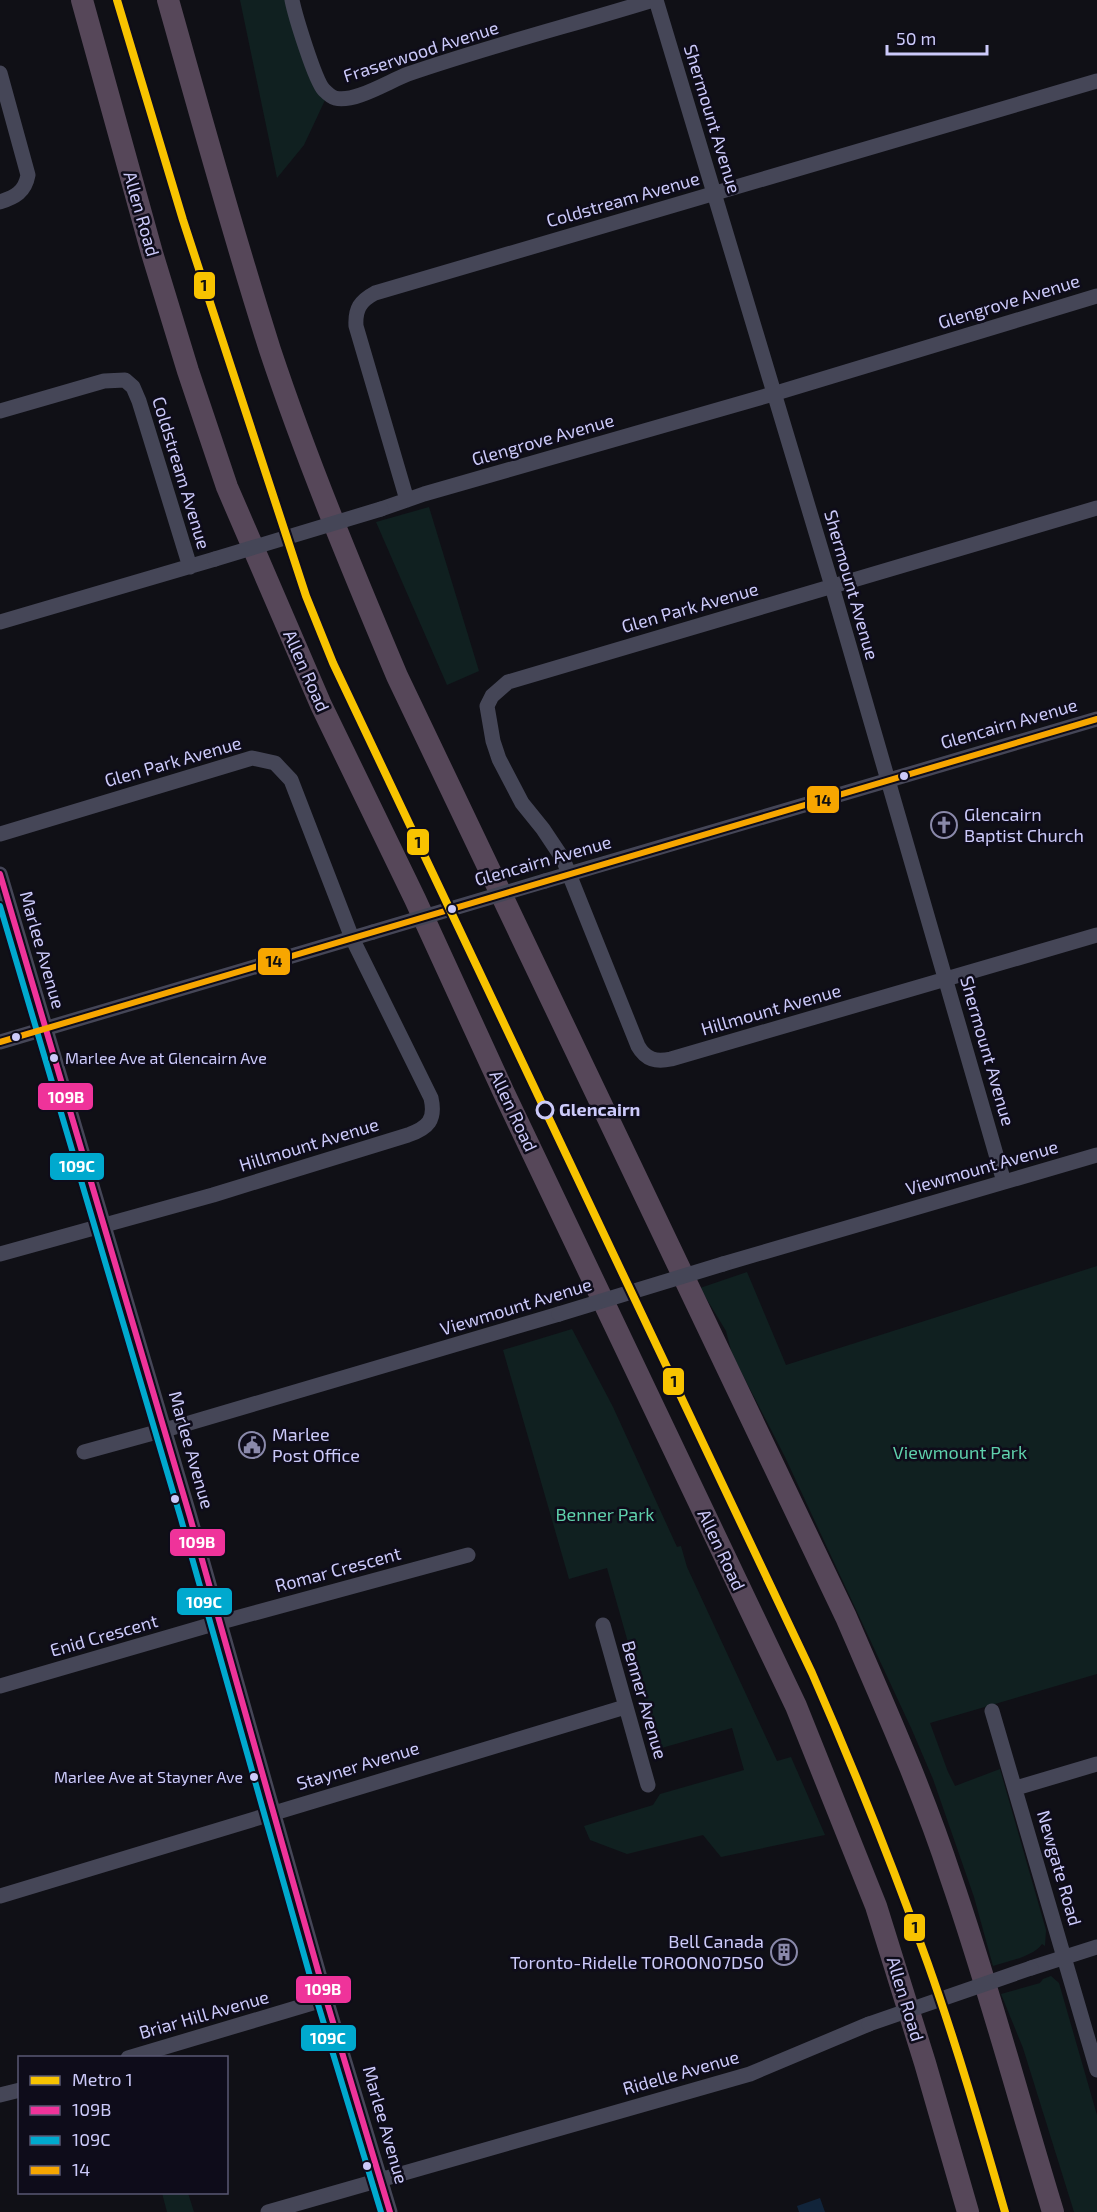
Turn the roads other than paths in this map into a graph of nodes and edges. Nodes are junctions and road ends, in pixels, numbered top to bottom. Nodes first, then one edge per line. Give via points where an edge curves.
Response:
1 (73, 0) edge
2 (82, 0) edge
3 (168, 0) edge
4 (183, 0) edge
5 (655, 0) edge
6 (293, 2) edge
7 (102, 72) junction
8 (0, 73) edge
9 (1097, 81) edge
10 (220, 186) junction
11 (714, 194) junction
12 (0, 202) edge
13 (1097, 296) edge
14 (773, 394) junction
15 (0, 411) edge
16 (407, 500) junction
17 (1097, 508) edge
18 (190, 567) junction
19 (831, 587) junction
20 (0, 622) edge
21 (1097, 719) edge
22 (887, 780) junction
23 (0, 834) edge
24 (0, 874) edge
25 (569, 874) junction
26 (1097, 935) edge
27 (352, 938) junction
28 (947, 980) junction
29 (44, 1029) junction
30 (0, 1042) edge
31 (1097, 1155) edge
32 (1004, 1182) junction
33 (104, 1226) junction
34 (0, 1254) edge
35 (165, 1430) junction
36 (84, 1452) dead end
37 (468, 1555) dead end
38 (219, 1623) junction
39 (603, 1624) dead end
40 (0, 1686) edge
41 (625, 1707) junction
42 (992, 1711) dead end
43 (1097, 1764) edge
44 (648, 1785) dead end
45 (1016, 1788) junction
46 (274, 1812) junction
47 (0, 1896) edge
48 (1097, 1947) edge
49 (1064, 1957) junction
50 (326, 1999) junction
51 (135, 2056) edge
52 (1097, 2070) edge
53 (18, 2090) edge
54 (0, 2095) edge
55 (380, 2180) junction
56 (268, 2212) edge
57 (390, 2212) edge
58 (968, 2212) edge
59 (1053, 2212) edge

1 - 7 highway
2 - 7 highway, Allen Road
3 - 10 highway
4 - 10 highway
5 - 6 street, Fraserwood Avenue via 428,67 346,99 333,98 323,89
5 - 11 street, Shermount Avenue
7 - 58 highway, Allen Road via 152,253 227,487 321,705 796,1706 876,1906
8 - 12 street via 28,175 19,194
9 - 11 street, Coldstream Avenue
10 - 59 highway via 271,351 331,519 397,676 846,1617 895,1731 952,1879
11 - 14 street, Shermount Avenue
11 - 16 street, Coldstream Avenue via 364,299 358,307 356,326
13 - 14 street, Glengrove Avenue
14 - 16 street, Glengrove Avenue
14 - 19 street, Shermount Avenue
15 - 18 street, Coldstream Avenue via 104,381 125,380 139,401
16 - 18 street, Glengrove Avenue, bridge
17 - 19 street, Glen Park Avenue
18 - 20 street, Glengrove Avenue
19 - 22 street, Shermount Avenue
19 - 25 street, Glen Park Avenue via 508,682 492,696 487,706 499,759 522,803 555,845
21 - 22 street, Glencairn Avenue
22 - 25 street, Glencairn Avenue
22 - 28 street, Shermount Avenue
23 - 27 street, Glen Park Avenue via 252,758 276,763 291,780
24 - 29 street, Marlee Avenue
25 - 27 street, Glencairn Avenue, bridge
25 - 28 street, Hillmount Avenue via 638,1047 645,1056 657,1061
26 - 28 street, Hillmount Avenue
27 - 29 street, Glencairn Avenue
27 - 33 street, Hillmount Avenue via 430,1098 432,1119 422,1130 408,1135
28 - 32 street, Shermount Avenue
29 - 30 street, Glencairn Avenue
29 - 33 street, Marlee Avenue
31 - 32 street, Viewmount Avenue
32 - 35 street, Viewmount Avenue, bridge
33 - 34 street, Hillmount Avenue
33 - 35 street, Marlee Avenue
35 - 36 street, Viewmount Avenue
35 - 38 street, Marlee Avenue
37 - 38 street, Romar Crescent
38 - 40 street, Enid Crescent
38 - 46 street, Marlee Avenue
39 - 41 street, Benner Avenue
41 - 44 street, Benner Avenue
41 - 46 street, Stayner Avenue
42 - 45 street, Newgate Road
43 - 45 street
45 - 49 street, Newgate Road
46 - 47 street, Stayner Avenue
46 - 50 street, Marlee Avenue
48 - 49 street, Ridelle Avenue
49 - 52 street, Newgate Road
49 - 55 street, Ridelle Avenue, bridge via 869,2024 750,2074
50 - 51 street, Briar Hill Avenue
50 - 55 street, Marlee Avenue
53 - 54 street
55 - 56 street, Ridelle Avenue
55 - 57 street, Marlee Avenue

